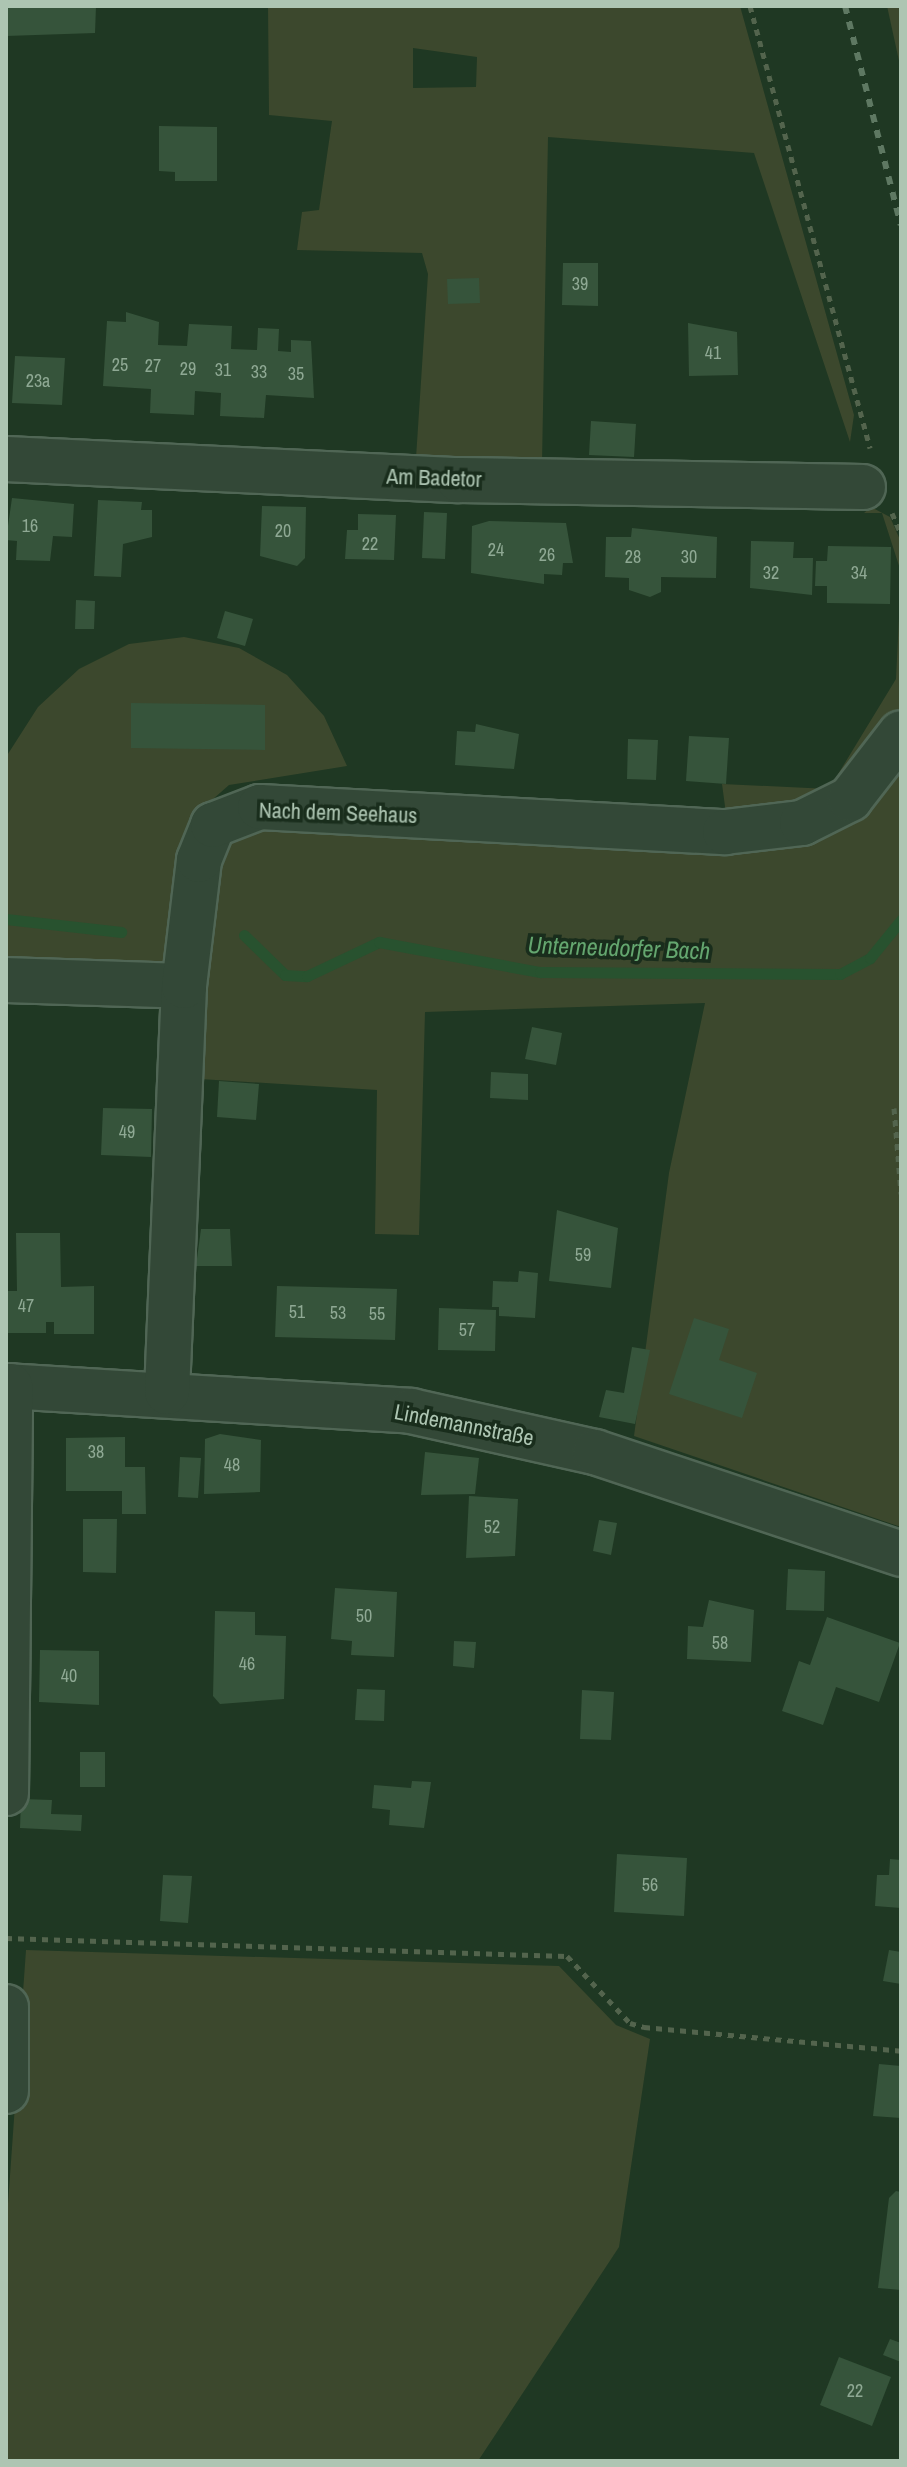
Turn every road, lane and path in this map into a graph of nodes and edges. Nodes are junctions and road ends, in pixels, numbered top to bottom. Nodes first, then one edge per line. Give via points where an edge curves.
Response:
1 (750, 6) edge
2 (6, 459) edge
3 (855, 487) joint
4 (901, 733) edge
5 (6, 980) edge
6 (184, 986) junction
7 (894, 1108) dead end
8 (901, 1194) edge
9 (8, 1386) edge
10 (167, 1392) junction
11 (901, 1554) edge
12 (6, 1793) edge
13 (6, 1938) edge
14 (6, 2007) edge
15 (901, 2051) edge
16 (6, 2091) edge

1 - 3 path via 871,443 866,473
2 - 3 street, Am Badetor via 459,480
4 - 6 street, Nach dem Seehaus via 871,777 828,813 725,832 260,807 236,812 213,825 199,860
5 - 6 street
6 - 10 street, Nach dem Seehaus
7 - 8 path
9 - 10 street, Lindemannstraße
9 - 12 street, Lindemannstraße
10 - 11 street, Lindemannstraße via 442,1418 595,1452
13 - 15 path via 567,1956 630,2023 644,2027
14 - 16 street

